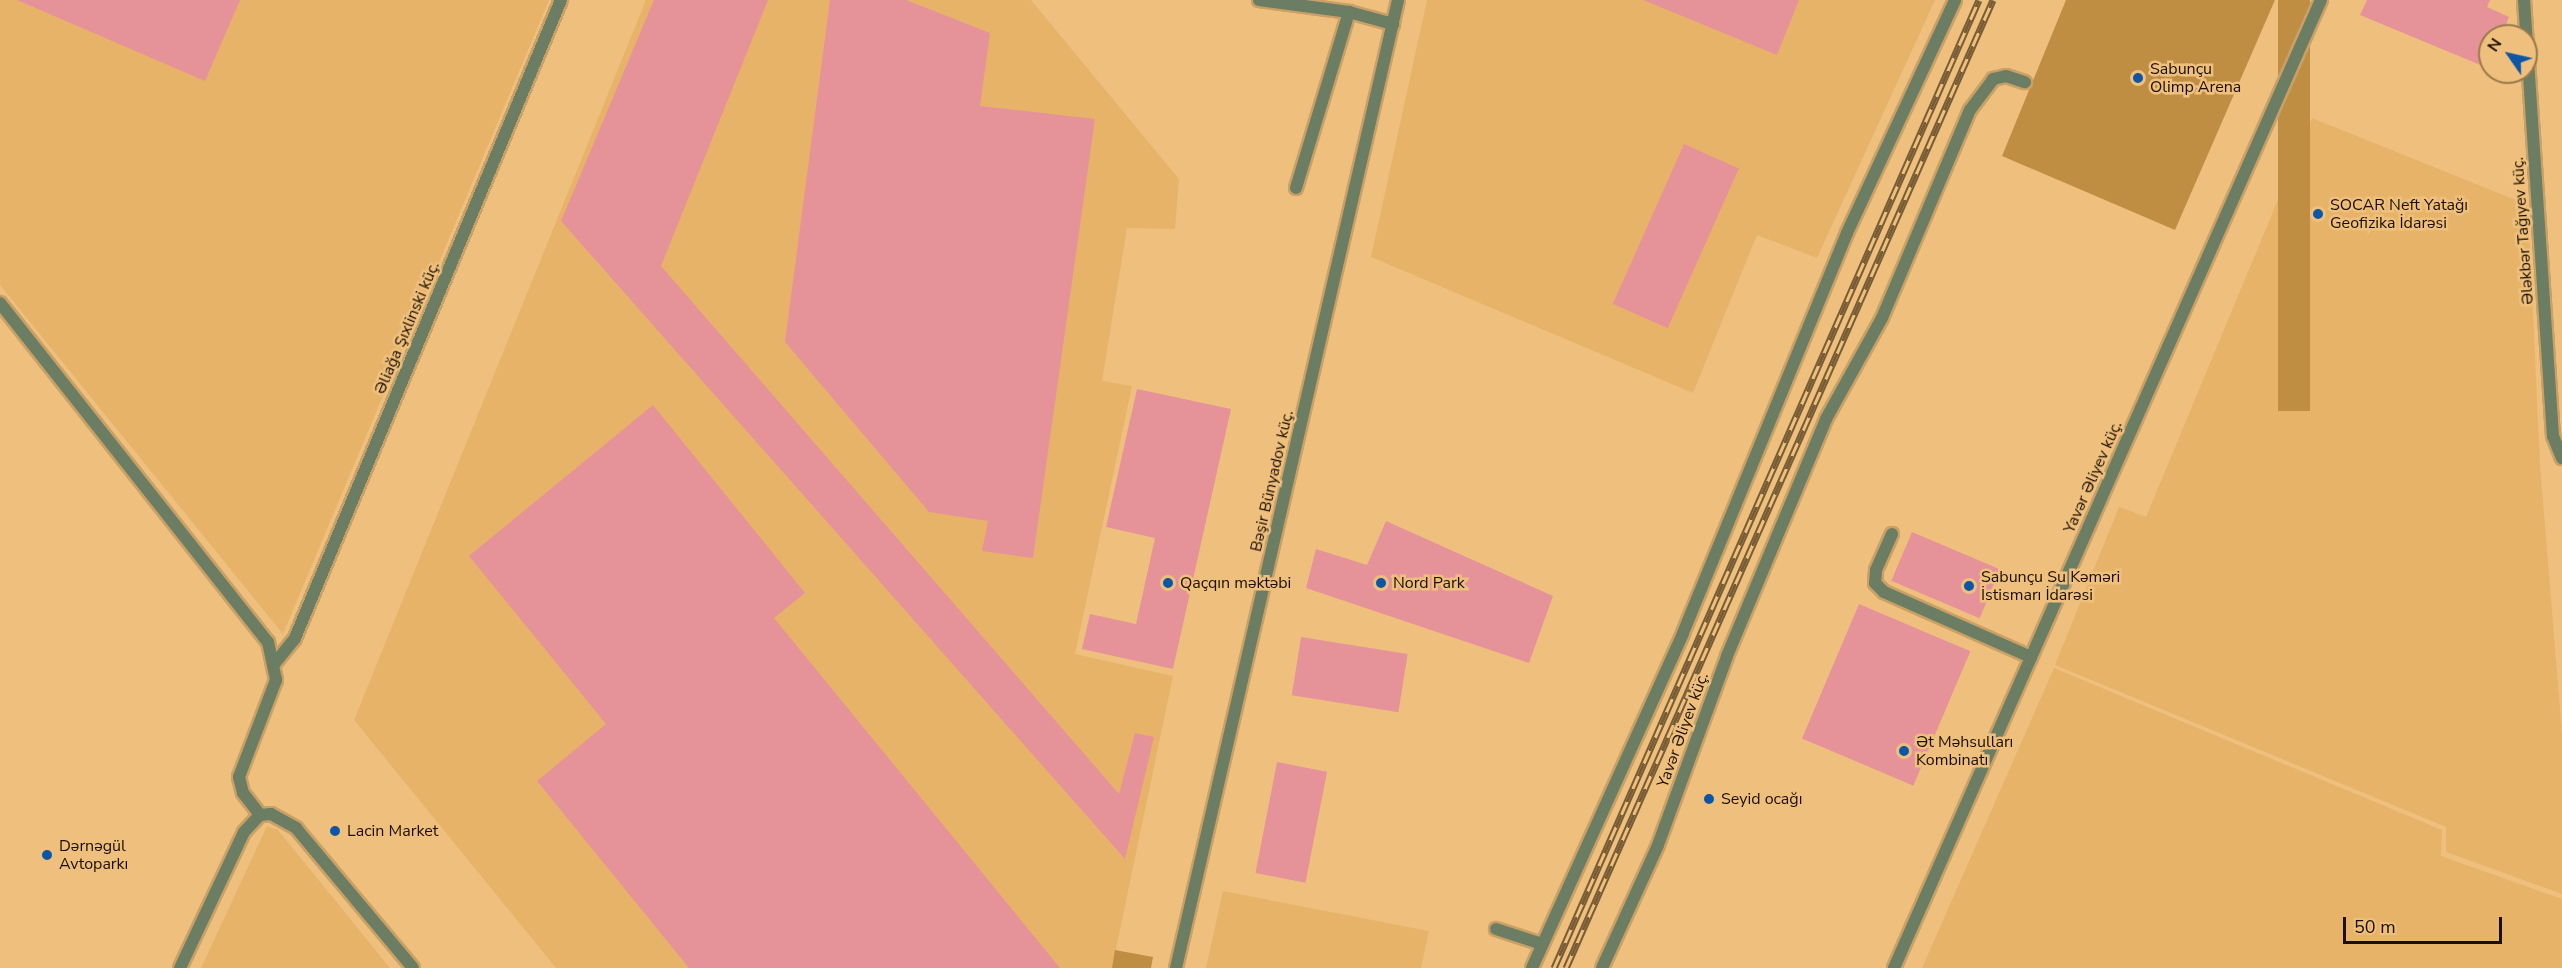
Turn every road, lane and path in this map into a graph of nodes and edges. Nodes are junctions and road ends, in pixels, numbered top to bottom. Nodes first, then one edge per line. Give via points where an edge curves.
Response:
1 (561, 0) edge
2 (1259, 0) edge
3 (1398, 0) edge
4 (1954, 0) edge
5 (2321, 0) edge
6 (2524, 0) edge
7 (1349, 12) junction
8 (1393, 24) junction
9 (2025, 82) dead end
10 (1296, 188) dead end
11 (0, 303) edge
12 (2562, 458) edge
13 (1892, 534) dead end
14 (2031, 657) junction
15 (275, 663) junction
16 (260, 815) junction
17 (1496, 929) dead end
18 (1542, 944) junction
19 (180, 968) edge
20 (413, 968) edge
21 (1176, 968) edge
22 (1532, 968) edge
23 (1602, 968) edge
24 (1894, 968) edge

1 - 15 street, Əliağa Şıxlinski küç. via 295,638
2 - 7 street
3 - 8 street, Bəşir Bünyadov küç.
4 - 18 street via 1847,233 1683,633
5 - 14 street, Yavər Əliyev küç.
6 - 12 street, Ələkbər Tağıyev küç. via 2553,436
7 - 8 street
7 - 10 street
8 - 21 street, Bəşir Bünyadov küç.
9 - 23 street, Yavər Əliyev küç. via 2006,76 1993,79 1970,110 1882,318 1826,419 1726,656 1658,845
11 - 15 street via 261,631
13 - 14 street via 1876,570 1875,583 1884,592
14 - 24 street, Yavər Əliyev küç.
15 - 16 street via 273,687 240,768 243,793
16 - 19 street via 238,842
16 - 20 street via 279,816 296,828
17 - 18 street
18 - 22 street

